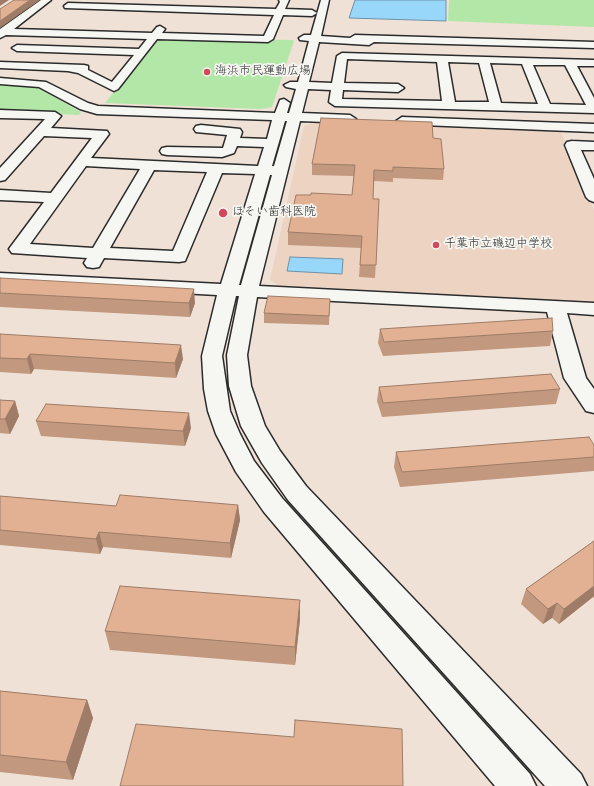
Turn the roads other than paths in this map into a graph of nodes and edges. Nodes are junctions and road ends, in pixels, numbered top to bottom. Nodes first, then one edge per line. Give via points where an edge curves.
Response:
1 (47, 0) edge
2 (184, 0) edge
3 (283, 0) edge
4 (315, 0) edge
5 (72, 3) edge
6 (318, 6) edge
7 (176, 9) junction
8 (279, 12) junction
9 (58, 15) dead end
10 (169, 18) dead end
11 (151, 22) dead end
12 (47, 24) dead end
13 (2, 33) edge
14 (36, 33) junction
15 (154, 36) junction
16 (309, 41) junction
17 (503, 44) junction
18 (594, 45) edge
19 (594, 48) edge
20 (142, 52) junction
21 (7, 57) edge
22 (398, 57) junction
23 (442, 59) junction
24 (484, 60) junction
25 (509, 61) junction
26 (526, 61) junction
27 (568, 62) junction
28 (594, 63) edge
29 (70, 68) junction
30 (99, 68) dead end
31 (113, 69) dead end
32 (128, 69) junction
33 (296, 80) junction
34 (0, 81) edge
35 (337, 86) junction
36 (398, 88) junction
37 (398, 102) junction
38 (449, 104) junction
39 (496, 106) junction
40 (545, 107) junction
41 (594, 109) edge
42 (0, 114) edge
43 (287, 117) junction
44 (366, 120) edge
45 (389, 121) edge
46 (594, 128) edge
47 (186, 129) dead end
48 (41, 132) junction
49 (232, 142) junction
50 (272, 143) junction
51 (594, 146) edge
52 (92, 148) junction
53 (108, 149) dead end
54 (152, 158) junction
55 (81, 162) junction
56 (216, 169) junction
57 (273, 171) junction
58 (588, 172) edge
59 (0, 177) edge
60 (0, 195) edge
61 (594, 197) edge
62 (55, 198) junction
63 (99, 253) junction
64 (0, 278) edge
65 (82, 282) junction
66 (239, 290) junction
67 (555, 306) junction
68 (594, 308) edge
69 (594, 406) edge
70 (518, 786) edge
71 (569, 786) edge

1 - 13 street
2 - 7 street
3 - 8 street
4 - 6 street
5 - 7 street
5 - 9 street
6 - 8 street
6 - 16 street
7 - 8 street
7 - 10 street
8 - 15 street via 270,25 268,39
11 - 15 street via 166,22
12 - 14 street
13 - 14 street
14 - 15 street
14 - 21 street
15 - 20 street
16 - 17 street
16 - 33 street
17 - 18 street
17 - 19 street
17 - 25 street
20 - 21 street
20 - 32 street
21 - 29 street
22 - 23 street
22 - 35 street via 342,56
22 - 36 street
23 - 24 street
23 - 38 street
24 - 25 street
24 - 39 street
25 - 26 street
26 - 27 street
26 - 40 street
27 - 28 street
27 - 41 street
29 - 30 street
29 - 32 street via 82,71 114,87
31 - 32 street
33 - 35 street
33 - 43 street
34 - 43 street via 42,84 97,110
35 - 36 street
35 - 37 street via 335,102
36 - 37 street
37 - 38 street
38 - 39 street
39 - 40 street
40 - 41 street
42 - 48 street via 55,116
43 - 44 street
43 - 50 street
43 - 57 street
45 - 46 street
47 - 49 street via 231,130 236,134
48 - 52 street via 107,129
48 - 59 street
49 - 50 street
49 - 54 street via 229,150 222,153
50 - 57 street
51 - 58 street via 572,145
52 - 53 street
52 - 55 street
54 - 55 street
54 - 56 street
54 - 63 street
55 - 62 street
56 - 57 street
56 - 63 street via 179,257
57 - 66 street
58 - 61 street
60 - 62 street
62 - 63 street via 18,249
63 - 65 street
64 - 65 street
65 - 66 street
66 - 67 street
66 - 70 street via 212,356 212,362 219,411 245,466 273,505
66 - 71 street via 237,355 240,386 253,426 271,457 297,493
67 - 68 street
67 - 69 street via 575,378

